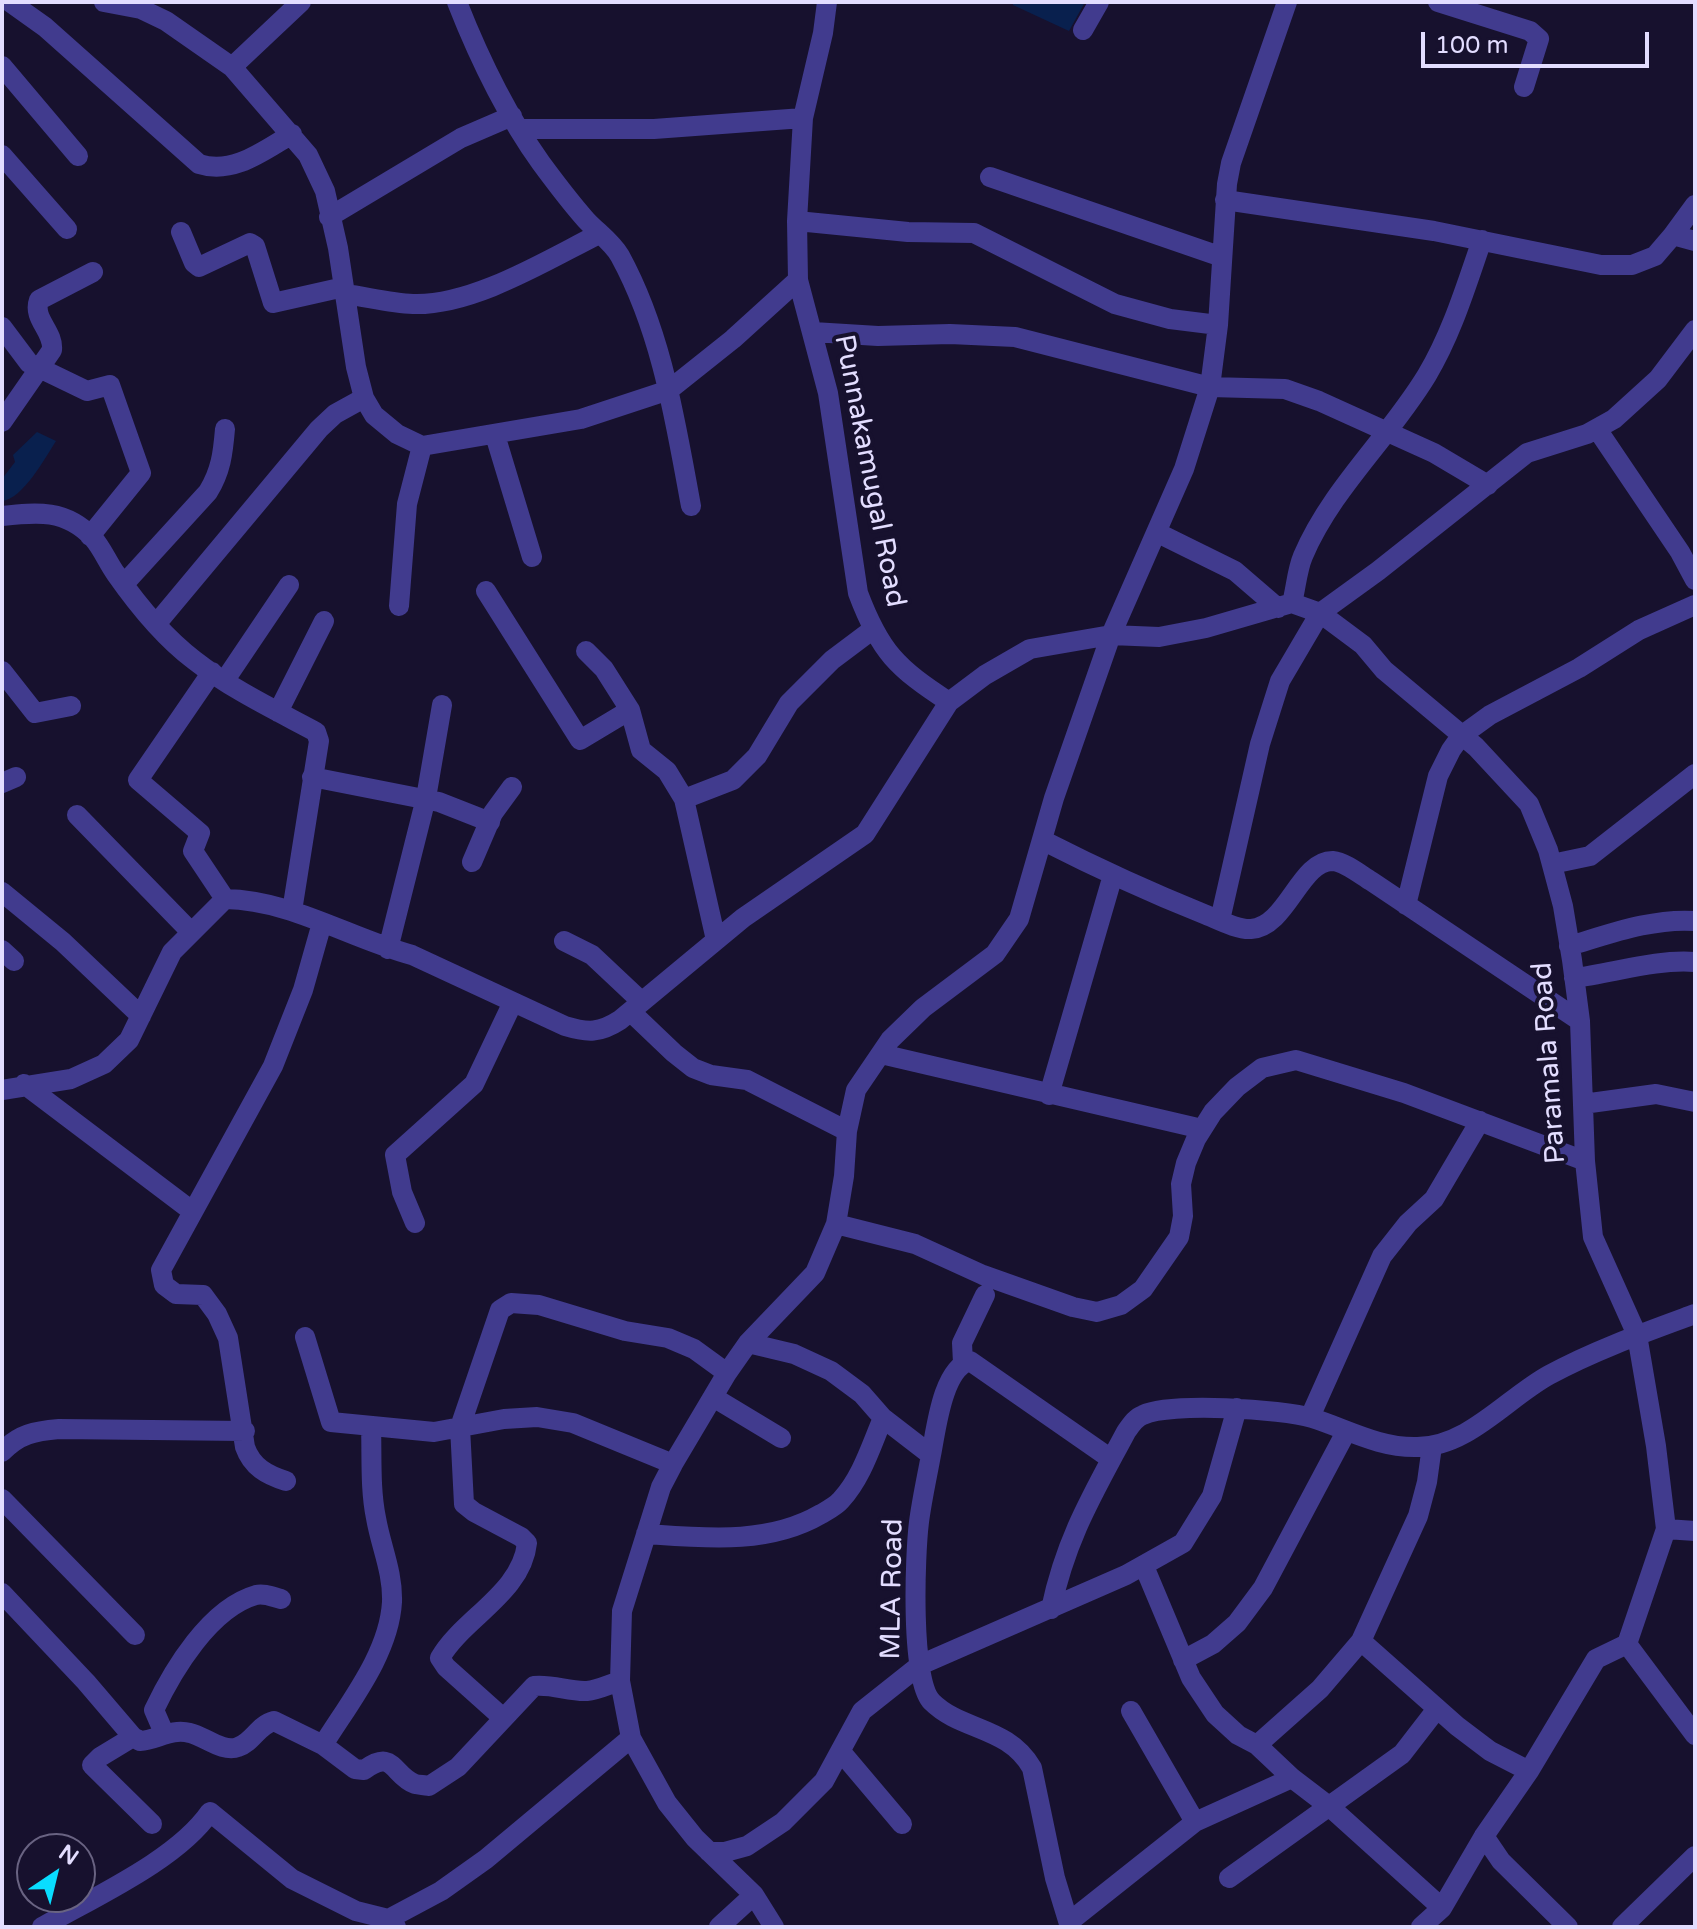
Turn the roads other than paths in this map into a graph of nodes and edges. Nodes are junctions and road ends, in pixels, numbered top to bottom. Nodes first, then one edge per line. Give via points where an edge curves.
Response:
1 (6, 2) edge
2 (104, 2) edge
3 (111, 2) edge
4 (301, 2) edge
5 (457, 2) edge
6 (827, 2) edge
7 (1099, 2) edge
8 (1438, 2) edge
9 (1281, 4) edge
10 (1083, 30) dead end
11 (2, 66) edge
12 (232, 67) junction
13 (1524, 87) dead end
14 (803, 118) junction
15 (516, 123) junction
16 (292, 134) junction
17 (2, 155) edge
18 (78, 156) dead end
19 (990, 177) dead end
20 (1225, 200) junction
21 (1695, 205) edge
22 (329, 217) junction
23 (797, 221) junction
24 (67, 229) dead end
25 (181, 232) dead end
26 (599, 234) junction
27 (1673, 235) junction
28 (1482, 240) junction
29 (1695, 241) edge
30 (1222, 257) junction
31 (93, 272) dead end
32 (798, 280) junction
33 (344, 290) junction
34 (1218, 325) junction
35 (2, 327) edge
36 (1695, 330) edge
37 (813, 332) junction
38 (39, 368) junction
39 (1210, 387) junction
40 (669, 390) junction
41 (364, 398) junction
42 (2, 422) edge
43 (225, 429) dead end
44 (1597, 429) junction
45 (1388, 433) junction
46 (495, 435) junction
47 (422, 446) junction
48 (1488, 485) junction
49 (691, 506) dead end
50 (2, 516) edge
51 (1158, 533) junction
52 (90, 536) junction
53 (1688, 547) edge
54 (532, 557) dead end
55 (1695, 580) edge
56 (124, 584) junction
57 (289, 585) dead end
58 (486, 591) dead end
59 (1285, 605) junction
60 (1695, 605) edge
61 (399, 606) dead end
62 (1320, 613) junction
63 (324, 621) dead end
64 (157, 623) junction
65 (872, 630) junction
66 (1111, 635) junction
67 (586, 651) dead end
68 (2, 671) edge
69 (219, 676) junction
70 (949, 702) junction
71 (442, 705) dead end
72 (71, 706) dead end
73 (630, 710) junction
74 (278, 712) junction
75 (1461, 736) junction
76 (1695, 774) edge
77 (312, 777) junction
78 (512, 787) dead end
79 (426, 798) junction
80 (684, 799) junction
81 (77, 815) dead end
82 (490, 822) junction
83 (1042, 840) junction
84 (472, 862) dead end
85 (1552, 864) junction
86 (1113, 875) junction
87 (2, 892) edge
88 (225, 899) junction
89 (1406, 905) junction
90 (292, 911) junction
91 (1220, 920) junction
92 (1695, 921) edge
93 (322, 923) junction
94 (191, 932) junction
95 (716, 940) junction
96 (564, 941) dead end
97 (1569, 946) junction
98 (388, 949) junction
99 (1695, 962) edge
100 (1574, 978) junction
101 (513, 1002) junction
102 (636, 1007) junction
103 (141, 1016) junction
104 (1580, 1021) junction
105 (881, 1054) junction
106 (24, 1084) junction
107 (2, 1090) edge
108 (1049, 1095) junction
109 (1695, 1102) edge
110 (1583, 1104) junction
111 (1480, 1121) junction
112 (1202, 1129) junction
113 (847, 1131) junction
114 (1585, 1161) junction
115 (192, 1211) junction
116 (415, 1223) dead end
117 (836, 1224) junction
118 (985, 1295) dead end
119 (1695, 1314) edge
120 (1637, 1335) junction
121 (305, 1337) dead end
122 (748, 1343) junction
123 (963, 1363) junction
124 (727, 1373) junction
125 (713, 1397) junction
126 (1237, 1408) junction
127 (1310, 1417) junction
128 (883, 1418) junction
129 (371, 1426) junction
130 (460, 1427) junction
131 (245, 1431) junction
132 (1346, 1432) junction
133 (781, 1438) dead end
134 (1432, 1446) junction
135 (2, 1452) edge
136 (931, 1455) junction
137 (1111, 1459) junction
138 (673, 1464) junction
139 (286, 1481) dead end
140 (2, 1499) edge
141 (1666, 1529) junction
142 (1695, 1531) edge
143 (646, 1534) junction
144 (1144, 1566) junction
145 (2, 1593) edge
146 (281, 1599) dead end
147 (1051, 1609) junction
148 (135, 1635) dead end
149 (1361, 1641) junction
150 (1627, 1644) junction
151 (1183, 1660) junction
152 (920, 1665) junction
153 (620, 1681) junction
154 (1436, 1710) junction
155 (1131, 1711) dead end
156 (503, 1718) junction
157 (164, 1733) junction
158 (1695, 1735) edge
159 (133, 1737) junction
160 (631, 1738) junction
161 (323, 1745) junction
162 (1257, 1745) junction
163 (842, 1753) junction
164 (1529, 1771) junction
165 (1292, 1778) junction
166 (1330, 1807) junction
167 (1195, 1822) junction
168 (152, 1824) dead end
169 (902, 1824) dead end
170 (1484, 1836) junction
171 (709, 1852) junction
172 (1695, 1856) edge
173 (1229, 1878) dead end
174 (754, 1895) junction
175 (1442, 1908) junction
176 (394, 1923) edge
177 (1070, 1924) edge
178 (42, 1927) edge
179 (370, 1927) edge
180 (719, 1927) edge
181 (774, 1927) edge
182 (1421, 1927) edge
183 (1568, 1927) edge
184 (1622, 1927) edge

1 - 16 street via 45,27 199,164 213,169 234,166
2 - 3 street
3 - 12 street via 166,21
4 - 12 street
5 - 15 street
6 - 14 street, Punnakamugal Road
7 - 10 street
8 - 13 street via 1530,31 1539,39
9 - 20 street via 1231,163
11 - 18 street
12 - 16 street
14 - 15 street via 654,129
14 - 23 street, Punnakamugal Road
15 - 22 street via 461,138
15 - 26 street
16 - 22 street via 325,191
17 - 24 street
19 - 30 street
20 - 28 street
20 - 30 street
21 - 27 street
22 - 33 street
23 - 32 street, Punnakamugal Road
23 - 34 street via 974,233 1115,304
25 - 33 street via 199,267 250,243 255,246 273,303
26 - 33 street via 453,299 415,304
26 - 40 street via 617,251 632,280
27 - 28 street via 1655,256 1632,265 1601,265
27 - 29 street
28 - 45 street via 1450,333
30 - 34 street
31 - 38 street via 39,300 38,315 53,342
32 - 37 street, Punnakamugal Road
32 - 40 street
33 - 41 street
34 - 39 street
35 - 38 street via 29,363
36 - 44 street via 1658,379
37 - 39 street via 1015,337
37 - 65 street, Punnakamugal Road via 828,393 858,593
38 - 42 street
38 - 52 street via 87,391 110,385 141,473
39 - 45 street via 1285,389
39 - 51 street
40 - 46 street via 581,419
40 - 49 street
41 - 47 street via 374,415
41 - 64 street via 319,429
43 - 56 street via 219,475 208,492
44 - 48 street via 1527,453
44 - 53 street
45 - 48 street
45 - 59 street via 1343,486 1316,529
46 - 47 street
46 - 54 street
47 - 61 street via 407,504
48 - 62 street
50 - 52 street via 41,512 69,520
51 - 59 street via 1235,571
51 - 66 street
52 - 56 street
53 - 55 street
56 - 64 street
57 - 69 street
58 - 73 street via 580,740
59 - 62 street, Paramala Road
59 - 66 street via 1159,637
60 - 75 street via 1639,630
62 - 75 street, Paramala Road via 1363,645 1384,670
62 - 91 street via 1280,681 1260,744
63 - 74 street
64 - 69 street via 194,660
65 - 70 street, Punnakamugal Road via 917,681
65 - 80 street via 789,703 757,756 733,780
66 - 70 street via 1030,649
66 - 83 street
67 - 73 street
68 - 72 street via 35,713
69 - 74 street
69 - 88 street via 138,780 200,833 193,851
70 - 95 street via 865,834
71 - 79 street
73 - 80 street via 641,750 667,771
74 - 77 street via 316,732
75 - 85 street, Paramala Road via 1529,804
75 - 89 street via 1438,776
76 - 85 street via 1590,856
77 - 79 street
77 - 90 street
78 - 82 street
79 - 82 street
79 - 98 street
80 - 95 street
81 - 94 street
82 - 84 street
83 - 86 street
83 - 105 street via 1019,919 995,954 923,1008
85 - 97 street, Paramala Road
86 - 91 street
86 - 108 street
87 - 103 street
88 - 90 street via 252,899
88 - 94 street
89 - 91 street via 1336,861 1323,863 1305,878 1265,925 1249,929
89 - 104 street
90 - 93 street
92 - 97 street via 1672,919
93 - 98 street
93 - 115 street via 273,1066
94 - 103 street via 172,952
95 - 102 street
96 - 102 street via 592,955
97 - 100 street, Paramala Road
98 - 101 street
99 - 100 street via 1670,960
100 - 104 street, Paramala Road
101 - 102 street via 586,1032 605,1030
101 - 116 street via 474,1084 395,1155
102 - 113 street via 693,1068 747,1080
103 - 106 street via 129,1040 104,1064 71,1079
104 - 110 street, Paramala Road
105 - 108 street
105 - 113 street via 856,1090
106 - 107 street
106 - 115 street
108 - 112 street
109 - 110 street via 1656,1094
110 - 114 street, Paramala Road
111 - 112 street via 1296,1060 1262,1068 1237,1087
111 - 114 street
111 - 127 street via 1434,1199 1382,1256
112 - 117 street via 1181,1184 1183,1216 1175,1245 1143,1289 1121,1305 1097,1312 983,1275 915,1244
113 - 117 street
114 - 120 street, Paramala Road via 1593,1237
115 - 131 street via 161,1270 164,1285 176,1294 203,1295 217,1314 228,1338
117 - 122 street via 815,1273
118 - 123 street, MLA Road via 962,1343
119 - 120 street
120 - 134 street via 1548,1375 1464,1434
120 - 141 street, Paramala Road
121 - 129 street via 331,1422
122 - 124 street
122 - 128 street via 794,1354 831,1371
123 - 136 street, MLA Road via 940,1406
123 - 137 street via 970,1361
124 - 125 street
124 - 130 street via 668,1338 539,1305 511,1303 500,1310
125 - 133 street
125 - 138 street
126 - 127 street
126 - 137 street via 1143,1414
126 - 144 street via 1212,1496 1197,1523 1183,1543
127 - 132 street
128 - 136 street
128 - 143 street via 858,1478 839,1503 816,1517 761,1535
129 - 130 street via 434,1432
129 - 161 street via 374,1506 391,1574 392,1605 373,1662
130 - 138 street via 537,1417 573,1423
130 - 156 street via 464,1504 527,1543 518,1568 492,1603 440,1658
131 - 135 street via 33,1431
131 - 139 street via 250,1461
132 - 134 street
132 - 151 street via 1263,1588 1237,1623
134 - 149 street via 1418,1516
136 - 152 street, MLA Road via 918,1536 915,1601
137 - 147 street via 1079,1517
138 - 143 street
140 - 148 street
141 - 142 street
141 - 150 street, Paramala Road
143 - 153 street via 622,1611
144 - 147 street
144 - 151 street
145 - 159 street
146 - 157 street via 260,1594 236,1604 195,1641 154,1710
147 - 152 street
149 - 154 street
149 - 162 street via 1320,1689
150 - 158 street
150 - 164 street via 1596,1659
151 - 162 street via 1215,1714
152 - 163 street via 862,1711
152 - 177 street, MLA Road via 922,1686 931,1702 1005,1740 1032,1768
153 - 156 street via 590,1691 534,1686
153 - 160 street
154 - 164 street via 1490,1751
154 - 166 street via 1402,1754
155 - 167 street
156 - 161 street via 458,1767 429,1786 413,1783 390,1762 355,1769
157 - 159 street via 148,1740
157 - 161 street via 182,1731 228,1749 274,1721
159 - 168 street via 92,1765
160 - 171 street via 667,1803
160 - 176 street via 486,1859
162 - 165 street
163 - 169 street
163 - 171 street via 824,1781 783,1822 747,1846
164 - 170 street
165 - 166 street
165 - 167 street
166 - 173 street
166 - 175 street
167 - 177 street
170 - 175 street
170 - 183 street via 1501,1861
171 - 174 street
172 - 184 street
174 - 180 street
174 - 181 street
175 - 182 street
176 - 178 street via 356,1911 292,1879 210,1812 171,1852
176 - 179 street

